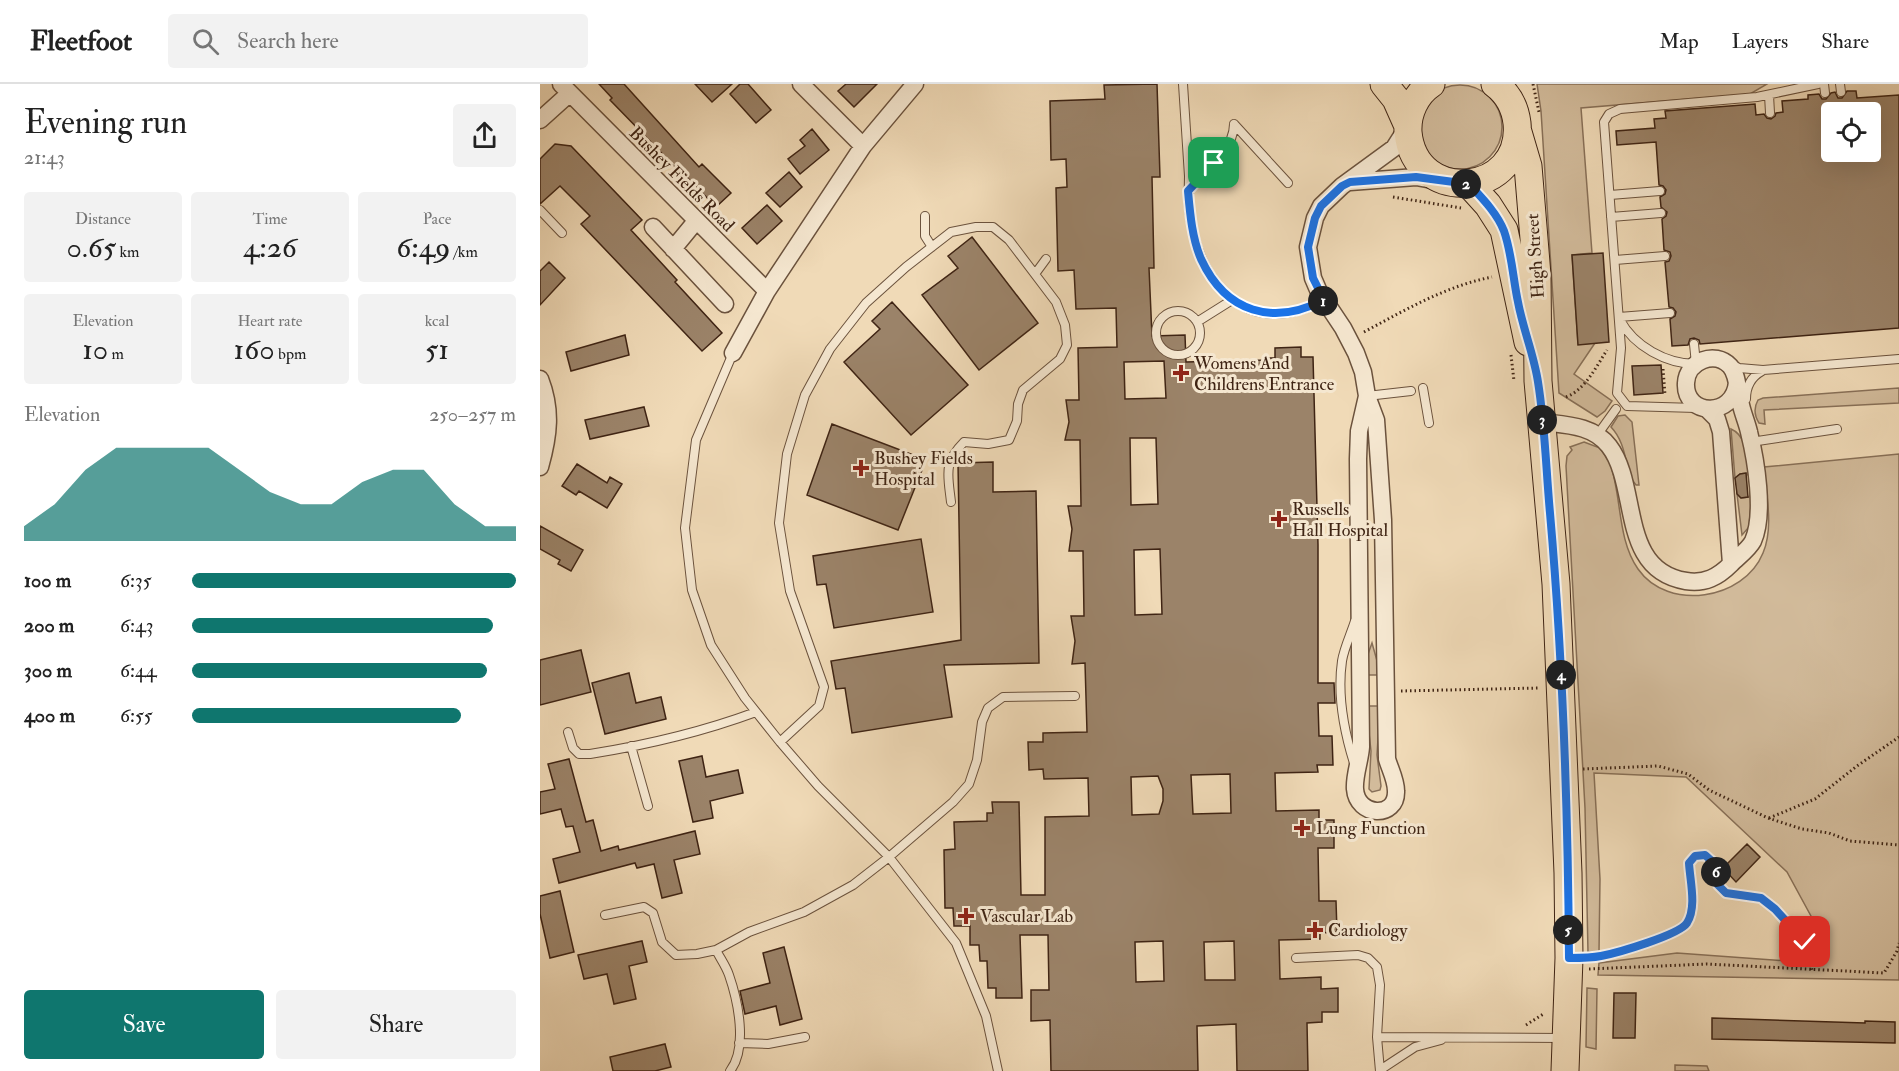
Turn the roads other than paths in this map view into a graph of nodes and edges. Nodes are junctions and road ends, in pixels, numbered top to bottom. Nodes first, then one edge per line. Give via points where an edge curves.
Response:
1 (801, 84) edge
2 (915, 84) edge
3 (1184, 84) edge
4 (1384, 84) edge
5 (1431, 84) edge
6 (1495, 84) edge
7 (1818, 84) edge
8 (566, 89) edge
9 (1769, 95) junction
10 (1770, 113) dead end
11 (540, 120) edge
12 (1408, 126) junction
13 (1518, 132) junction
14 (863, 146) junction
15 (1350, 182) junction
16 (1288, 183) dead end
17 (1188, 191) junction
18 (1660, 191) dead end
19 (1462, 193) junction
20 (1610, 195) junction
21 (540, 210) edge
22 (1661, 213) dead end
23 (925, 216) dead end
24 (1611, 217) junction
25 (696, 221) junction
26 (653, 227) dead end
27 (562, 233) dead end
28 (932, 247) junction
29 (673, 249) junction
30 (1665, 256) dead end
31 (1046, 259) dead end
32 (1614, 260) junction
33 (1035, 274) junction
34 (766, 291) junction
35 (1232, 300) junction
36 (1324, 300) junction
37 (726, 304) dead end
38 (1670, 313) dead end
39 (1619, 317) junction
40 (1197, 322) junction
41 (1694, 344) dead end
42 (733, 353) joint
43 (1899, 358) edge
44 (1724, 361) junction
45 (1696, 364) junction
46 (1763, 370) junction
47 (540, 379) edge
48 (1524, 381) junction
49 (1737, 382) junction
50 (1423, 388) dead end
51 (1411, 391) dead end
52 (1617, 393) junction
53 (1367, 396) junction
54 (1627, 406) junction
55 (1704, 408) junction
56 (1616, 409) junction
57 (1542, 422) junction
58 (1429, 423) dead end
59 (1746, 423) junction
60 (1837, 429) dead end
61 (1598, 434) junction
62 (1751, 442) junction
63 (540, 467) edge
64 (951, 502) dead end
65 (1731, 564) junction
66 (1075, 696) dead end
67 (756, 712) junction
68 (568, 732) dead end
69 (780, 742) junction
70 (631, 746) junction
71 (648, 806) dead end
72 (889, 857) junction
73 (605, 915) dead end
74 (716, 950) junction
75 (1296, 958) dead end
76 (805, 1037) dead end
77 (1377, 1037) junction
78 (1452, 1037) junction
79 (1566, 1038) junction
80 (739, 1043) junction
81 (1380, 1070) edge
82 (730, 1071) edge
83 (998, 1071) edge
84 (1565, 1071) edge

1 - 14 street
2 - 14 street
3 - 17 lane
4 - 12 main road
5 - 12 main road via 1416,99
6 - 13 main road, High Street via 1509,99
7 - 9 lane
8 - 11 street
8 - 25 street, Bushey Fields Road
9 - 10 lane
9 - 20 lane via 1620,109 1609,114 1604,122
12 - 15 street via 1394,148
12 - 19 main road via 1409,141 1420,164
13 - 19 main road via 1503,167
13 - 48 main road, High Street via 1528,166 1537,275
14 - 34 street
15 - 19 street via 1416,177
15 - 36 street via 1321,206 1310,233 1309,262
16 - 17 lane via 1234,124 1233,138
17 - 35 lane via 1202,260 1218,287
18 - 20 lane
19 - 48 main road, High Street via 1488,205 1503,230 1515,276
20 - 24 lane
21 - 27 lane
22 - 24 lane
23 - 28 lane via 926,236
24 - 32 lane
25 - 29 street
25 - 34 street, Bushey Fields Road
26 - 29 street
28 - 33 lane via 951,232 993,227 1009,240
28 - 69 lane via 866,303 830,349 805,395 787,454 779,523 790,591 824,687 819,706
29 - 37 street
30 - 32 lane
31 - 33 lane
32 - 39 lane
33 - 64 lane via 1056,302 1065,325 1067,345 1060,358 1023,390 1009,440 988,444 964,442 955,452 947,465
34 - 42 street
35 - 36 lane via 1257,312 1276,313 1302,310
35 - 40 lane
36 - 53 street via 1349,340 1363,372
38 - 39 lane
39 - 45 lane via 1626,331 1648,350 1684,364
39 - 52 lane
40 - 40 lane via 1199,340 1191,351 1178,355 1159,345 1156,330 1163,317 1185,312
41 - 45 lane
42 - 67 lane via 696,441 685,528 692,590 711,645
43 - 46 lane
44 - 45 street via 1707,358
44 - 46 lane via 1739,368
44 - 49 street
45 - 55 street via 1688,373 1686,389 1689,397
46 - 59 lane via 1754,375 1746,392
47 - 63 street via 547,398 548,420
48 - 57 main road, High Street
49 - 55 street via 1726,405
49 - 59 street
50 - 58 lane
51 - 53 lane
52 - 54 lane
52 - 56 lane
53 - 53 street via 1358,459 1361,747 1355,789 1359,803 1375,811 1391,807 1396,792 1387,759 1381,472 1376,420
54 - 55 lane
54 - 56 lane
55 - 65 street via 1717,419 1721,432
56 - 61 lane
57 - 61 street via 1576,426
57 - 79 main road, High Street via 1556,584 1568,873 1576,964
59 - 62 street
60 - 62 lane
61 - 65 street via 1617,460 1635,531 1653,564 1666,574 1695,582 1709,580
62 - 65 street via 1759,521 1752,543
66 - 72 lane via 1003,697 988,708 969,784
67 - 69 lane
67 - 70 lane via 682,737
68 - 70 lane via 579,754
69 - 72 lane
70 - 71 lane
72 - 74 lane via 853,885 804,912 749,932
72 - 83 lane via 956,943 986,1016
73 - 74 lane via 644,907 653,913 662,942 676,955
74 - 80 lane via 729,974 741,1032
75 - 77 lane via 1368,958 1377,967 1380,985
76 - 80 lane via 768,1044
77 - 78 lane
77 - 81 lane
78 - 79 lane
78 - 81 lane via 1415,1047
79 - 84 main road, High Street
80 - 82 lane

